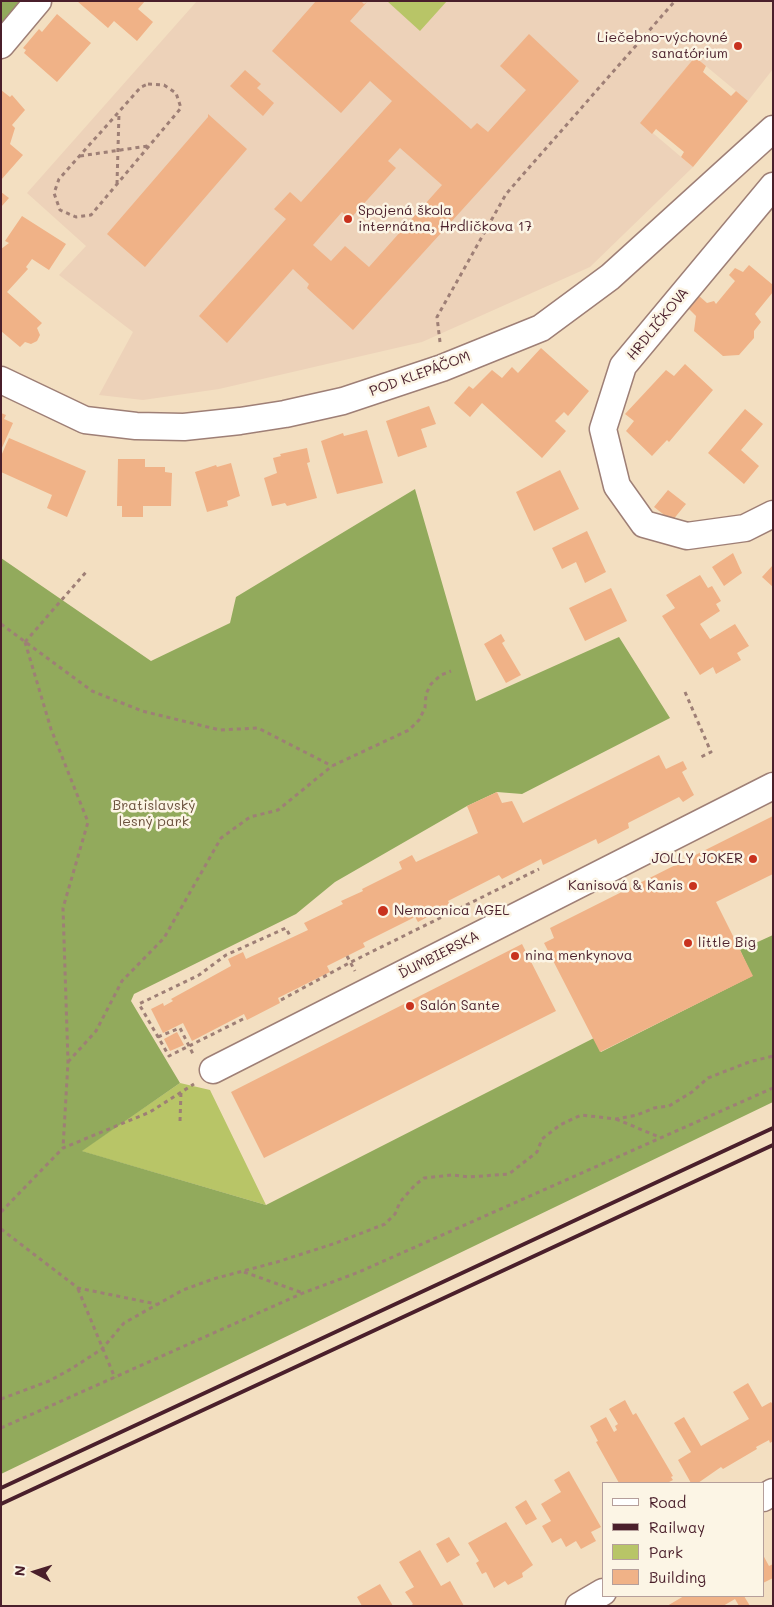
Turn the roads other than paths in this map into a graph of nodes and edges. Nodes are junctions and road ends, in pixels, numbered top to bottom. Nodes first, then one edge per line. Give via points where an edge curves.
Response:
1 (38, 1) edge
2 (1, 45) edge
3 (773, 129) edge
4 (773, 186) edge
5 (1, 380) edge
6 (773, 514) edge
7 (773, 786) edge
8 (212, 1070) road end
9 (602, 1593) edge
10 (579, 1606) edge

1 - 2 street
3 - 5 street, POD KLEPÁČOM via 610,277 541,328 442,368 333,403 284,414 184,426 85,420
4 - 6 street, HRDLIČKOVA via 623,366 603,429 618,486 644,524 688,536 745,528
7 - 8 street, ĎUMBIERSKA
9 - 10 street

